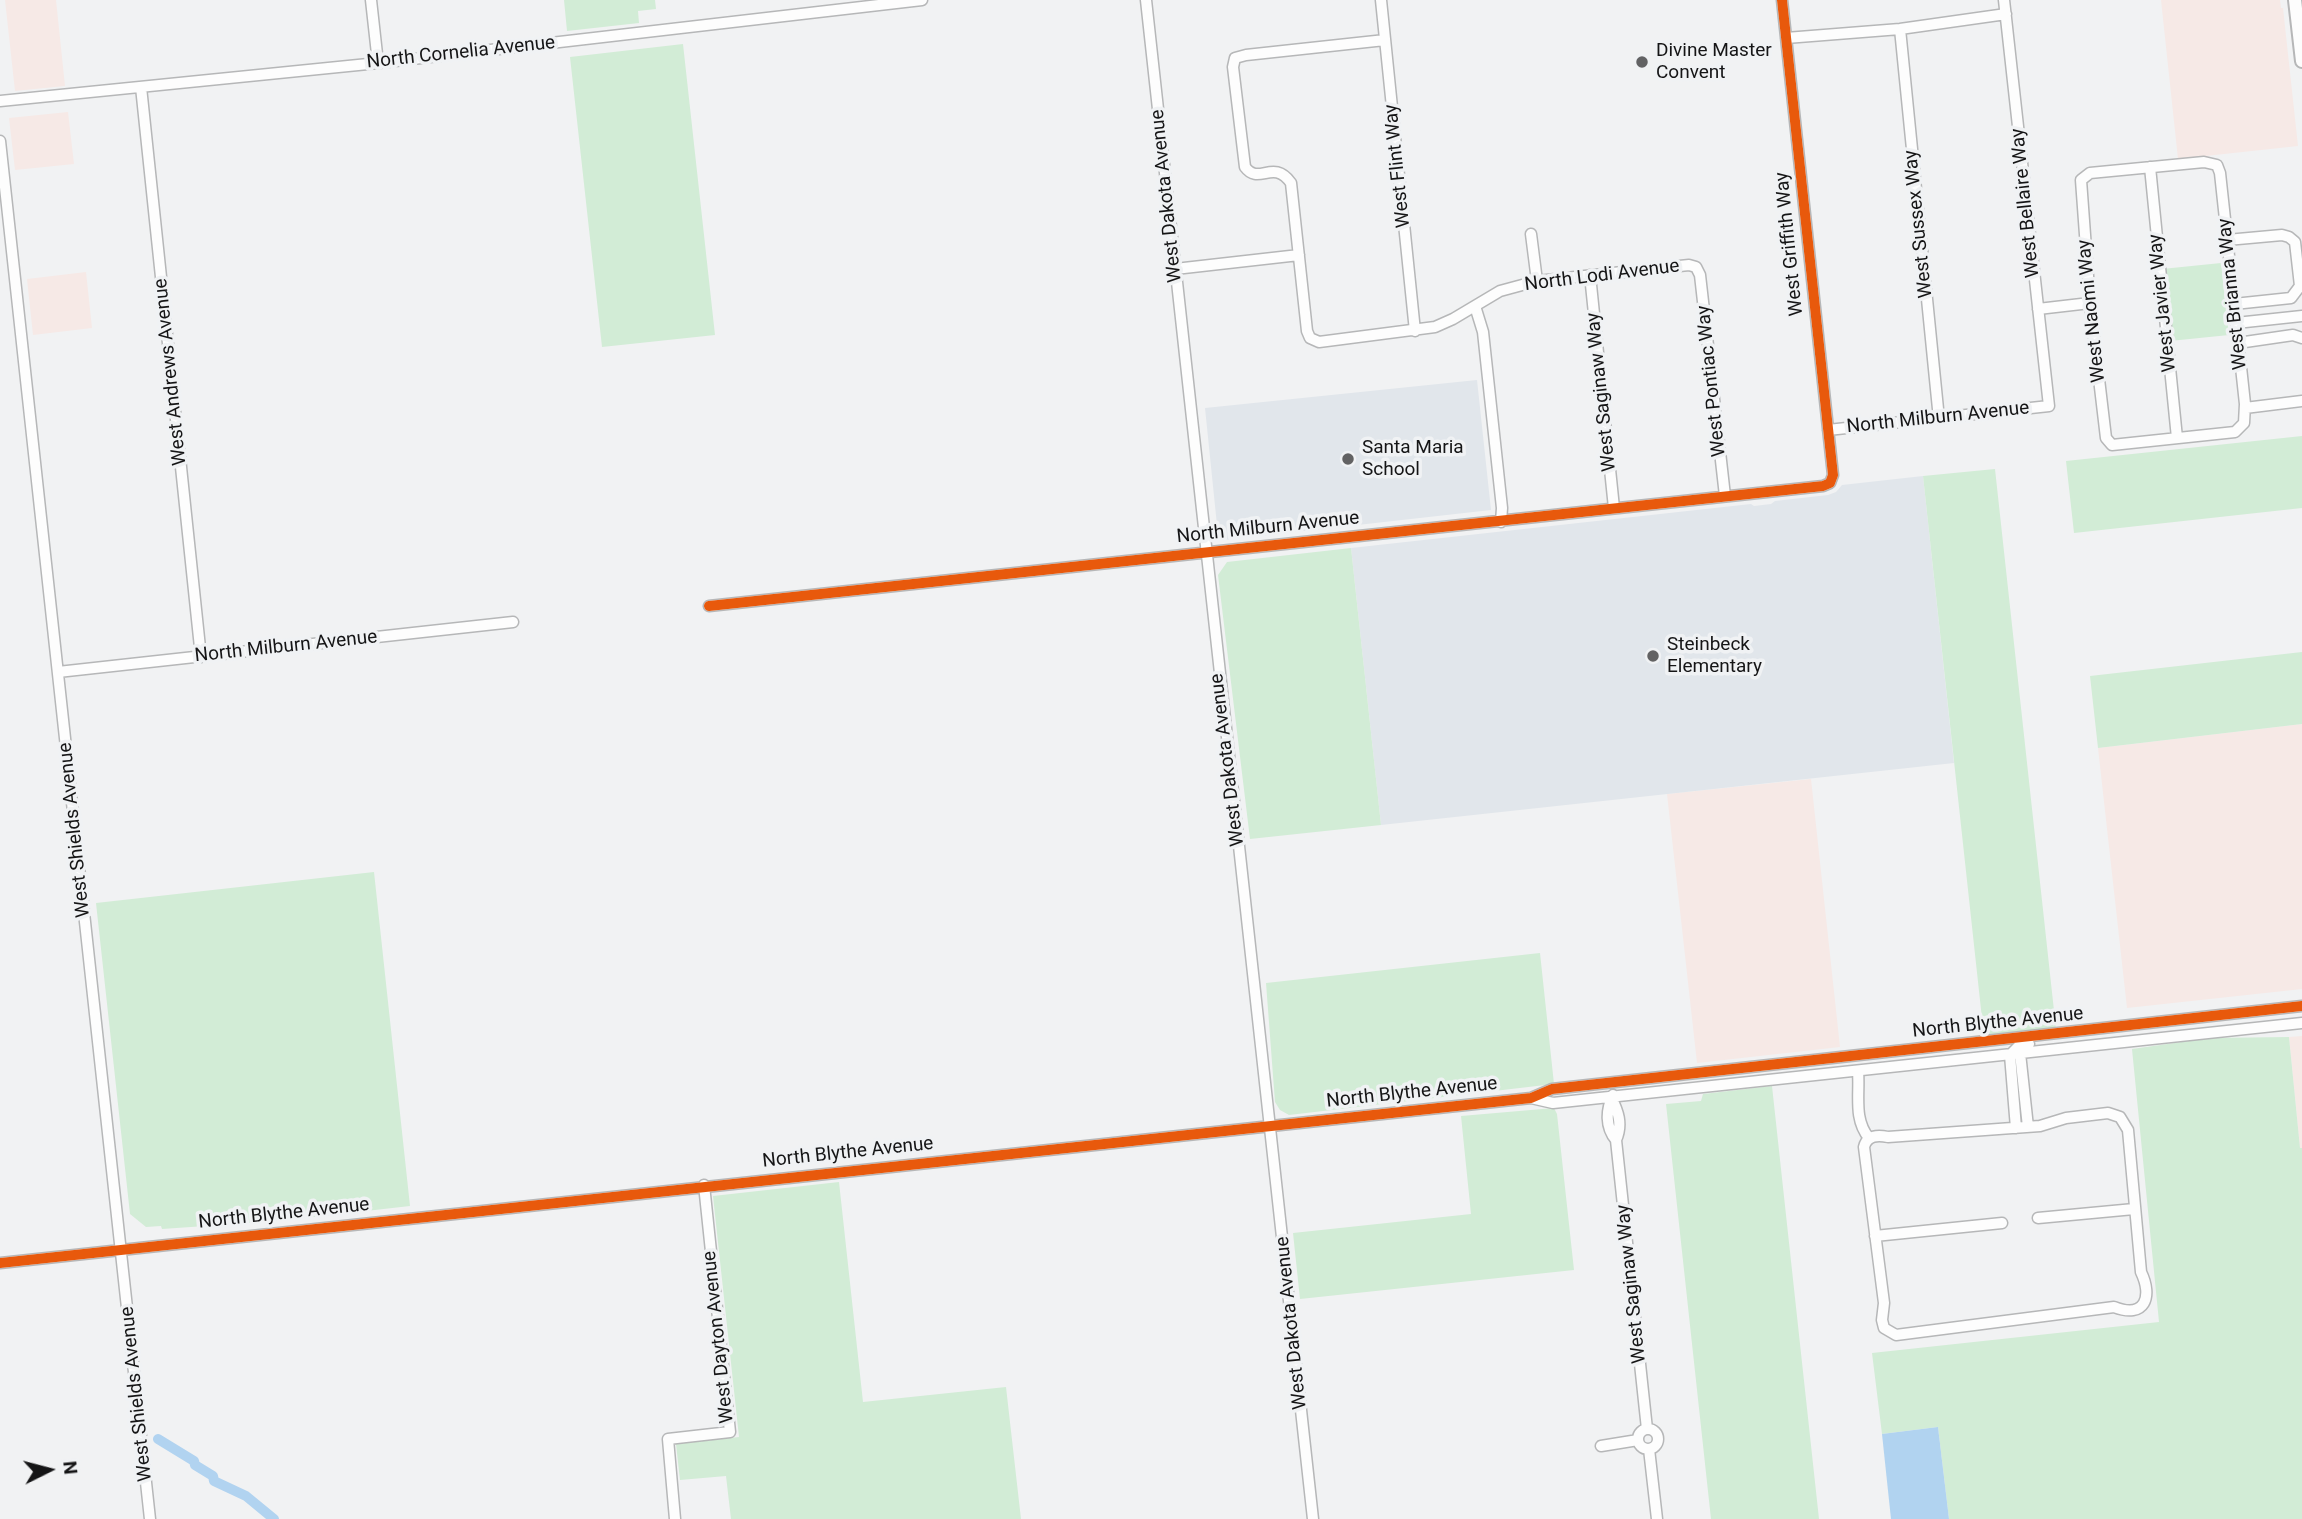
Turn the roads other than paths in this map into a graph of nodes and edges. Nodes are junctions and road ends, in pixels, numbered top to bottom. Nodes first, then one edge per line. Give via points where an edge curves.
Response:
1 (371, 0) edge
2 (915, 0) edge
3 (922, 0) edge
4 (1146, 0) edge
5 (1381, 0) edge
6 (1782, 0) edge
7 (2004, 0) edge
8 (2295, 0) edge
9 (2006, 14) junction
10 (1899, 29) junction
11 (1786, 38) junction
12 (1385, 40) junction
13 (2302, 61) edge
14 (378, 63) junction
15 (141, 87) junction
16 (0, 101) edge
17 (0, 141) edge
18 (2150, 167) junction
19 (1531, 234) dead end
20 (2227, 240) junction
21 (1298, 255) junction
22 (1696, 267) joint
23 (1175, 269) junction
24 (1590, 275) junction
25 (1537, 281) junction
26 (2090, 303) junction
27 (2234, 304) junction
28 (1475, 306) junction
29 (2038, 309) junction
30 (2302, 316) edge
31 (2236, 323) junction
32 (1415, 331) junction
33 (2302, 338) edge
34 (2238, 343) junction
35 (2302, 401) edge
36 (2049, 406) joint
37 (2245, 408) junction
38 (1939, 419) junction
39 (1828, 430) junction
40 (2177, 438) junction
41 (1830, 483) joint
42 (1725, 496) junction
43 (1614, 508) junction
44 (1501, 522) junction
45 (1206, 551) junction
46 (709, 606) dead end
47 (513, 622) dead end
48 (201, 657) junction
49 (58, 672) junction
50 (2302, 1006) edge
51 (2302, 1023) edge
52 (2091, 1031) junction
53 (2015, 1054) junction
54 (1822, 1060) junction
55 (1858, 1070) junction
56 (1698, 1073) junction
57 (1824, 1074) junction
58 (2024, 1092) junction
59 (2012, 1094) junction
60 (1611, 1097) junction
61 (1531, 1098) junction
62 (1270, 1126) junction
63 (2028, 1127) junction
64 (2016, 1128) junction
65 (1869, 1138) junction
66 (704, 1185) junction
67 (2134, 1209) junction
68 (2038, 1219) dead end
69 (2002, 1223) dead end
70 (1875, 1236) junction
71 (121, 1249) junction
72 (0, 1263) edge
73 (1647, 1429) junction
74 (1638, 1440) junction
75 (1601, 1446) dead end
76 (1650, 1449) junction
77 (150, 1519) edge
78 (675, 1519) edge
79 (1313, 1519) edge
80 (1657, 1519) edge

1 - 14 street
2 - 3 street, North Cornelia Avenue
2 - 14 street, North Cornelia Avenue
4 - 23 street, West Dakota Avenue
5 - 12 street, West Flint Way
6 - 11 street, West Griffith Way
7 - 9 street, West Bellaire Way
8 - 13 main road
9 - 10 street
9 - 29 street, West Bellaire Way
10 - 11 street
10 - 38 street, West Sussex Way
11 - 39 street, West Griffith Way
12 - 21 street via 1236,58 1233,67 1245,167 1255,174 1277,171 1291,183
12 - 32 street, West Flint Way
14 - 15 street, North Cornelia Avenue
15 - 16 street, North Cornelia Avenue
15 - 48 street, West Andrews Avenue
17 - 49 street, West Shields Avenue
18 - 20 street, West Brianna Way via 2217,165
18 - 26 street, West Naomi Way via 2090,173 2081,180
18 - 40 street, West Javier Way
19 - 25 street
20 - 27 street, West Brianna Way
20 - 27 street via 2289,237 2295,242 2300,286 2291,298
21 - 23 street
21 - 32 street, North Lodi Avenue via 1310,338 1319,342
22 - 24 street, North Lodi Avenue
22 - 42 street, West Pontiac Way
23 - 45 street, West Dakota Avenue
24 - 25 street, North Lodi Avenue
24 - 43 street, West Saginaw Way
25 - 28 street, North Lodi Avenue via 1500,291
26 - 29 street
26 - 40 street, West Naomi Way via 2108,442
27 - 31 street, West Brianna Way
28 - 32 street, North Lodi Avenue via 1453,319
28 - 44 street via 1483,332
29 - 36 street, West Bellaire Way
30 - 31 street
31 - 34 street, West Brianna Way
33 - 34 street via 2293,335
34 - 37 street, West Brianna Way
35 - 37 street
36 - 38 street, North Milburn Avenue
37 - 40 street, West Brianna Way via 2244,423 2235,432
38 - 39 street, North Milburn Avenue
39 - 41 street, West Griffith Way
41 - 42 street, North Milburn Avenue
42 - 43 street, North Milburn Avenue
43 - 44 street, North Milburn Avenue
44 - 45 street, North Milburn Avenue
45 - 46 street, North Milburn Avenue
45 - 62 street, West Dakota Avenue
47 - 48 street, North Milburn Avenue
48 - 49 street, North Milburn Avenue
49 - 71 street, West Shields Avenue
50 - 52 street, North Blythe Avenue
51 - 53 street, North Blythe Avenue
52 - 53 street, North Blythe Avenue via 2076,1039 2020,1045
52 - 54 street, North Blythe Avenue
53 - 55 street, North Blythe Avenue
53 - 58 street
53 - 59 street
54 - 56 street, North Blythe Avenue
54 - 57 street
55 - 57 street, North Blythe Avenue
55 - 65 street via 1858,1119
56 - 60 street, North Blythe Avenue via 1690,1079 1620,1087
56 - 61 street, North Blythe Avenue via 1552,1089
57 - 60 street, North Blythe Avenue
58 - 59 street
58 - 63 street
59 - 64 street
60 - 61 street, North Blythe Avenue via 1553,1103
60 - 73 street, West Saginaw Way via 1620,1130 1616,1140
61 - 62 street, North Blythe Avenue
62 - 66 street, North Blythe Avenue
62 - 79 street, West Dakota Avenue
63 - 64 street
63 - 67 street via 2098,1114 2120,1117 2129,1136
64 - 65 street
65 - 70 street via 1864,1147
66 - 71 street, North Blythe Avenue
66 - 78 street, West Dayton Avenue via 730,1432 668,1439
67 - 68 street
67 - 70 street via 2148,1293 2139,1308 2124,1311 2114,1307 1896,1335 1884,1328 1882,1320
69 - 70 street
71 - 72 street, North Blythe Avenue
71 - 77 street, West Shields Avenue
73 - 74 street
73 - 76 street via 1658,1438
74 - 75 street
74 - 76 street
76 - 80 street

